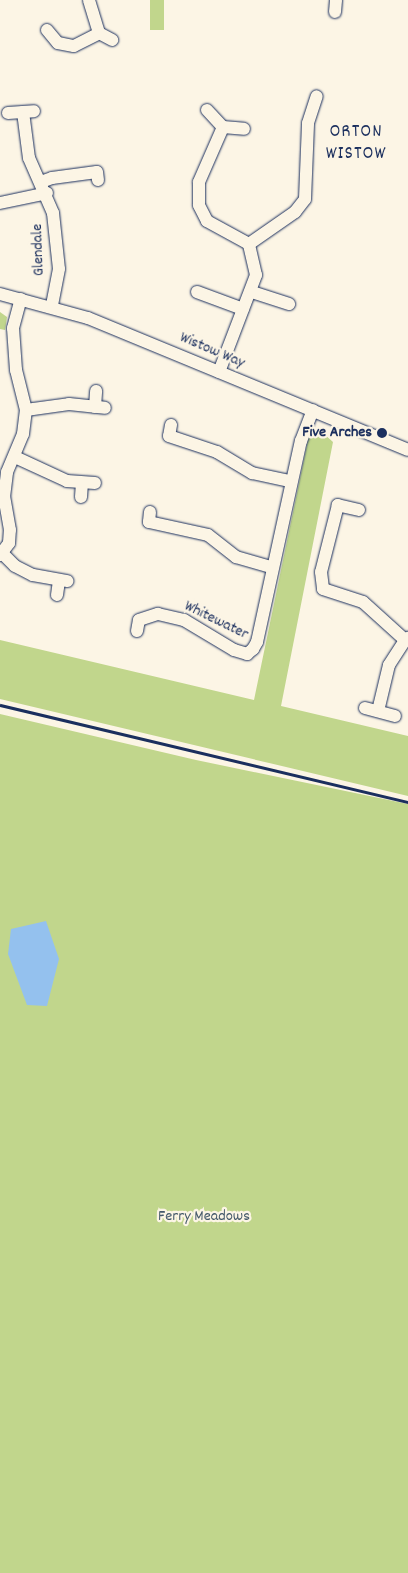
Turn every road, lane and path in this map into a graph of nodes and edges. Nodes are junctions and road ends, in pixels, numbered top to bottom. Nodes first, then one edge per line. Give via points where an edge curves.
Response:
1 (89, 0) edge
2 (47, 30) dead end
3 (99, 33) junction
4 (112, 40) dead end
5 (317, 96) dead end
6 (207, 110) dead end
7 (8, 113) dead end
8 (223, 128) junction
9 (244, 129) dead end
10 (98, 180) dead end
11 (44, 188) junction
12 (0, 203) edge
13 (249, 244) junction
14 (197, 292) dead end
15 (252, 292) junction
16 (0, 294) edge
17 (21, 299) junction
18 (289, 304) dead end
19 (52, 306) junction
20 (243, 310) junction
21 (219, 372) junction
22 (96, 391) dead end
23 (26, 410) junction
24 (313, 410) junction
25 (169, 435) dead end
26 (408, 450) edge
27 (15, 457) junction
28 (291, 481) junction
29 (81, 497) dead end
30 (358, 510) dead end
31 (149, 523) dead end
32 (1, 554) edge
33 (272, 567) junction
34 (57, 595) dead end
35 (136, 621) dead end
36 (406, 639) edge
37 (365, 708) dead end
38 (378, 711) junction
39 (395, 716) dead end

1 - 3 street
2 - 3 street via 58,43 74,46
3 - 4 street
5 - 13 street via 308,124 305,199 295,212
6 - 8 street
7 - 11 street, Glendale via 29,112 29,158
8 - 9 street
8 - 13 street via 199,182 199,205 207,221
10 - 11 street via 97,172 52,178
11 - 12 street
11 - 19 street, Glendale via 53,213 59,268
13 - 15 street via 256,275
14 - 20 street
15 - 18 street
15 - 20 street
16 - 17 street, Wistow Way
17 - 19 street, Wistow Way
17 - 23 street via 13,328 16,370
19 - 21 street, Wistow Way
20 - 21 street
21 - 24 street, Wistow Way
22 - 23 street via 100,408 69,404
23 - 27 street
24 - 26 street, Wistow Way
24 - 28 street, Whitewater
25 - 28 street via 217,452 252,473
27 - 29 street via 53,476 89,483
27 - 32 street via 7,472 4,491 9,543
28 - 33 street, Whitewater
30 - 36 street via 338,505 321,572 323,588 363,602
31 - 33 street via 208,535 236,557
32 - 34 street via 33,575 63,581
33 - 35 street, Whitewater via 257,642 247,654 204,634 184,620 158,614
36 - 38 street via 389,665
37 - 38 street
38 - 39 street

